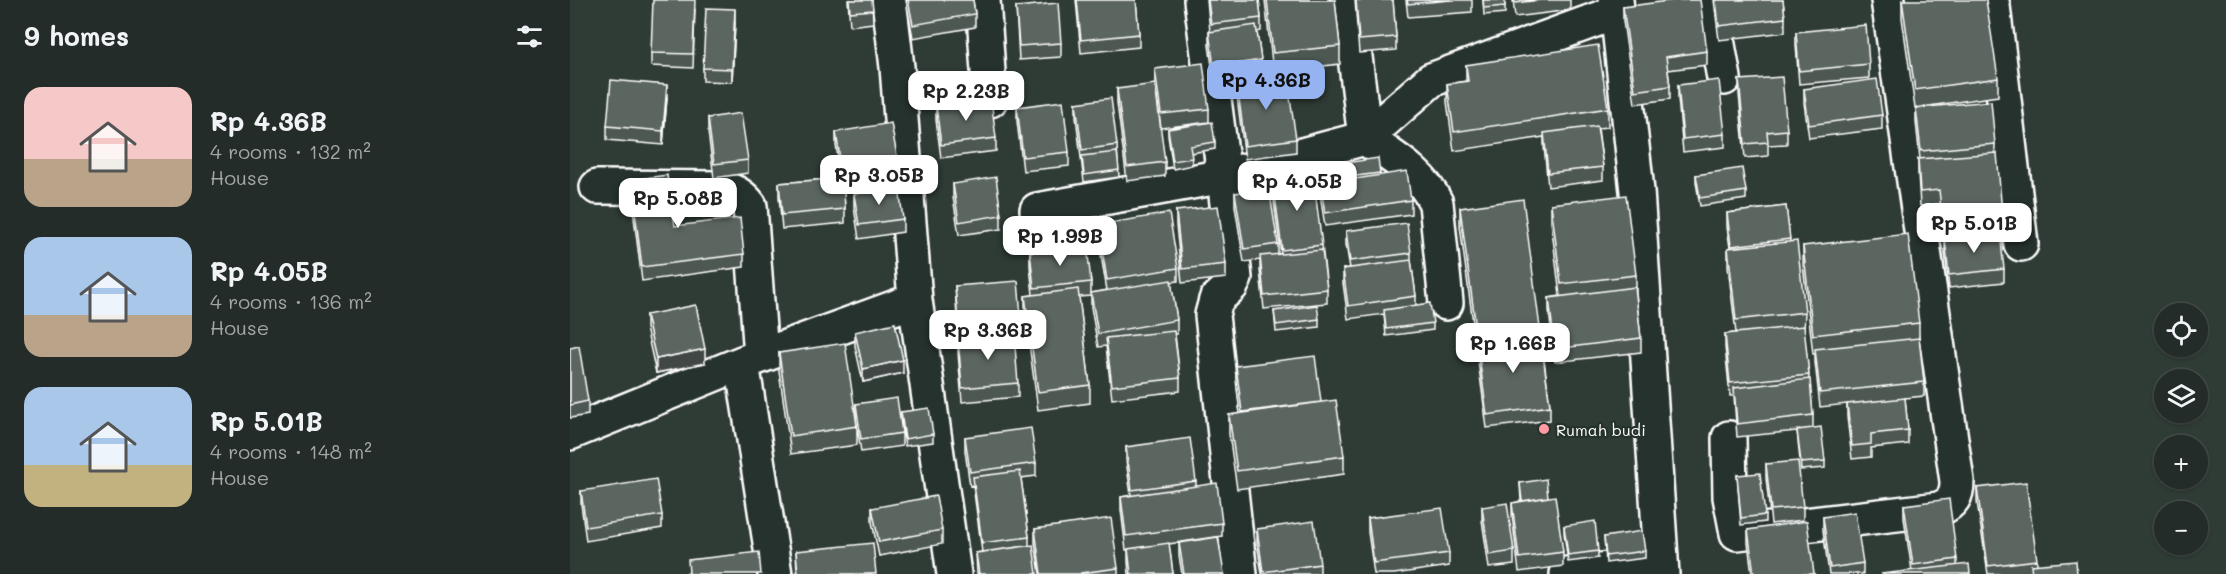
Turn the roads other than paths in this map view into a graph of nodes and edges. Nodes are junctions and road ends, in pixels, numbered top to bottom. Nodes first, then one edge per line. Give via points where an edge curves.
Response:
1 (889, 0) edge
2 (983, 0) edge
3 (1201, 0) edge
4 (1348, 0) edge
5 (1710, 0) edge
6 (1974, 1) edge
7 (1616, 6) edge
8 (1900, 10) edge
9 (1724, 78) dead end
10 (990, 100) edge
11 (1365, 138) junction
12 (1224, 176) junction
13 (597, 187) dead end
14 (1037, 210) dead end
15 (2021, 244) dead end
16 (915, 300) junction
17 (1446, 303) dead end
18 (751, 359) junction
19 (570, 433) edge
20 (1729, 438) dead end
21 (1661, 569) edge
22 (775, 574) edge
23 (954, 574) edge
24 (1240, 574) edge
25 (1567, 574) edge

1 - 16 street
2 - 10 street
3 - 12 street
4 - 11 street
5 - 9 street
6 - 15 street via 1993,6
7 - 11 street via 1431,80
7 - 21 street via 1637,191
8 - 20 street via 1957,481 1955,498 1939,509 1737,533 1730,497
11 - 12 street
11 - 17 street via 1415,173 1430,189 1436,203
12 - 14 street
12 - 24 street via 1235,278 1216,300 1212,315
13 - 18 street via 723,188 746,200 750,206
16 - 18 street
16 - 23 street
18 - 19 street
18 - 22 street
21 - 25 street

